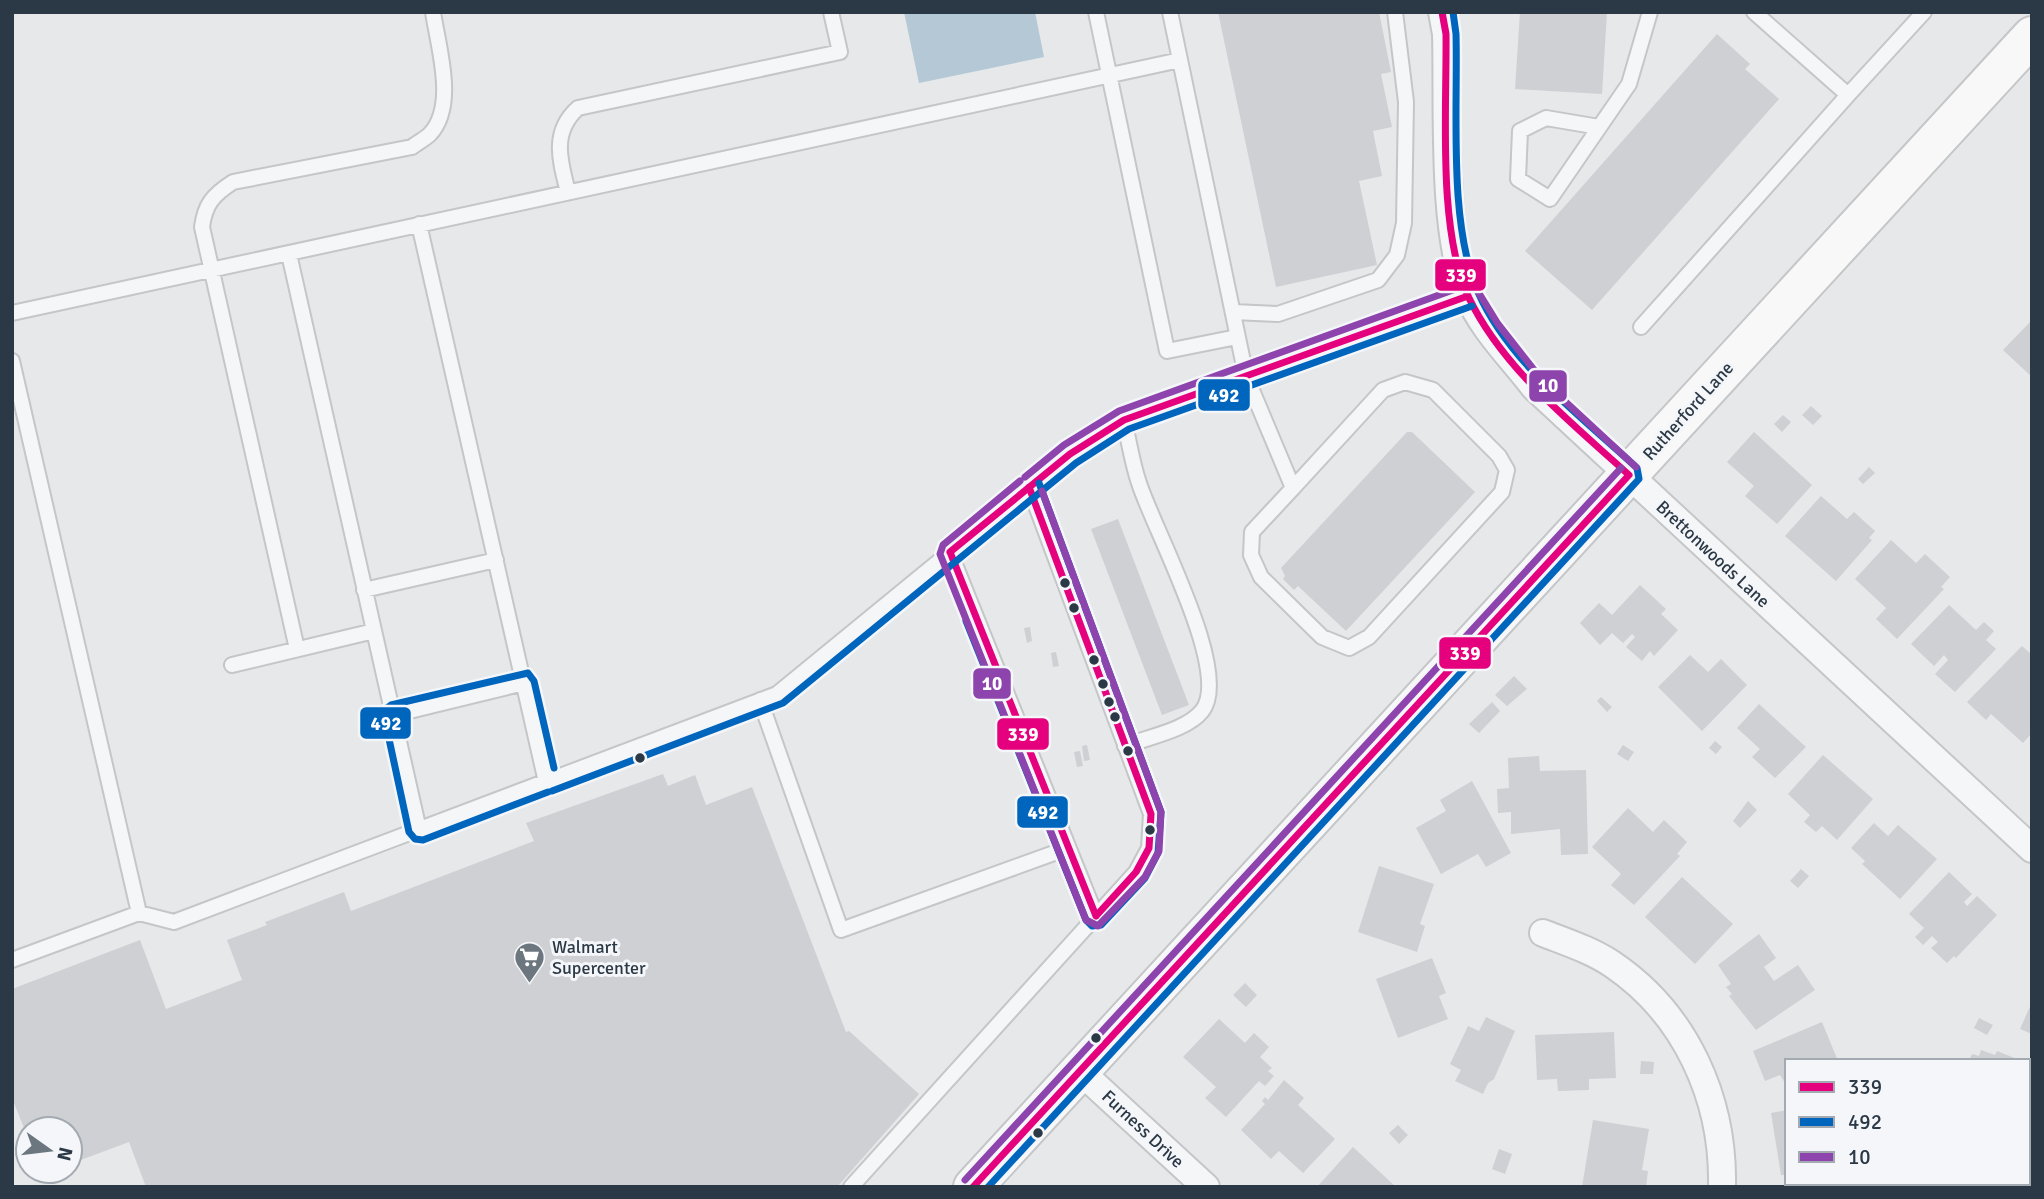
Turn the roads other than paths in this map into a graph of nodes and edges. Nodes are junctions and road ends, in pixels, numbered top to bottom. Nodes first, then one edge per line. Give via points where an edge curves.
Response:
1 (433, 12) edge
2 (831, 12) edge
3 (1096, 12) edge
4 (1170, 12) edge
5 (1395, 12) edge
6 (1442, 12) edge
7 (1650, 12) edge
8 (1754, 12) edge
9 (1924, 12) edge
10 (2032, 36) edge
11 (1180, 60) junction
12 (1109, 75) junction
13 (1848, 95) junction
14 (1599, 127) junction
15 (568, 192) junction
16 (419, 224) junction
17 (289, 254) junction
18 (212, 269) junction
19 (1468, 296) junction
20 (1233, 312) junction
21 (12, 313) edge
22 (1641, 327) dead end
23 (1237, 337) junction
24 (12, 361) edge
25 (1246, 376) junction
26 (1124, 421) junction
27 (1629, 475) junction
28 (1029, 487) junction
29 (1293, 488) junction
30 (950, 552) junction
31 (496, 560) junction
32 (364, 590) junction
33 (374, 631) junction
34 (297, 649) junction
35 (232, 665) dead end
36 (524, 683) junction
37 (760, 700) junction
38 (393, 715) junction
39 (1125, 746) junction
40 (546, 782) junction
41 (419, 830) junction
42 (1068, 848) junction
43 (2032, 849) edge
44 (139, 913) junction
45 (1096, 916) junction
46 (1543, 933) dead end
47 (13, 957) edge
48 (1080, 1070) junction
49 (851, 1187) edge
50 (972, 1187) edge
51 (1206, 1187) edge
52 (1721, 1187) edge

1 - 18 lane via 444,88 441,114 430,134 412,146 233,182 205,207 202,227
2 - 15 lane via 839,52 578,108 565,119 560,140
3 - 12 lane
4 - 11 lane
5 - 20 lane via 1406,102 1404,223 1397,255 1378,280 1278,314
6 - 19 street, Brettonwoods Lane via 1455,247
7 - 14 lane via 1629,84
8 - 13 lane
9 - 13 lane
10 - 27 street, Rutherford Lane
11 - 12 lane
11 - 20 lane
12 - 15 lane
12 - 23 lane via 1167,351
13 - 22 lane
14 - 14 lane via 1550,199 1518,179 1520,131 1546,118
15 - 16 lane
16 - 17 lane
16 - 31 lane
17 - 18 lane
17 - 32 lane
18 - 21 lane
18 - 34 lane
19 - 25 lane
19 - 27 street, Brettonwoods Lane via 1534,387
20 - 23 lane
23 - 25 lane
24 - 44 lane
25 - 26 lane
25 - 29 lane
26 - 28 lane via 1070,454
26 - 39 lane via 1138,483 1191,608 1211,691 1194,720
27 - 43 street, Brettonwoods Lane
27 - 48 street, Rutherford Lane
28 - 30 lane
28 - 39 lane
29 - 29 lane via 1383,390 1405,382 1433,390 1499,456 1507,470 1502,492 1369,638 1349,648 1322,636 1261,577 1251,555 1252,532
30 - 37 lane via 777,694
30 - 42 lane
31 - 32 lane
31 - 36 lane
32 - 33 lane
33 - 34 lane
33 - 38 lane
34 - 35 lane
36 - 38 lane
36 - 40 lane
37 - 40 lane
37 - 42 lane via 841,930
38 - 41 lane
39 - 45 lane via 1150,814 1149,848 1136,872
40 - 41 lane
41 - 44 lane via 174,922
42 - 45 lane
44 - 47 lane
45 - 49 lane
46 - 52 street via 1612,964 1663,1009 1675,1026 1696,1060 1715,1114
48 - 50 street, Rutherford Lane
48 - 51 street, Furness Drive

